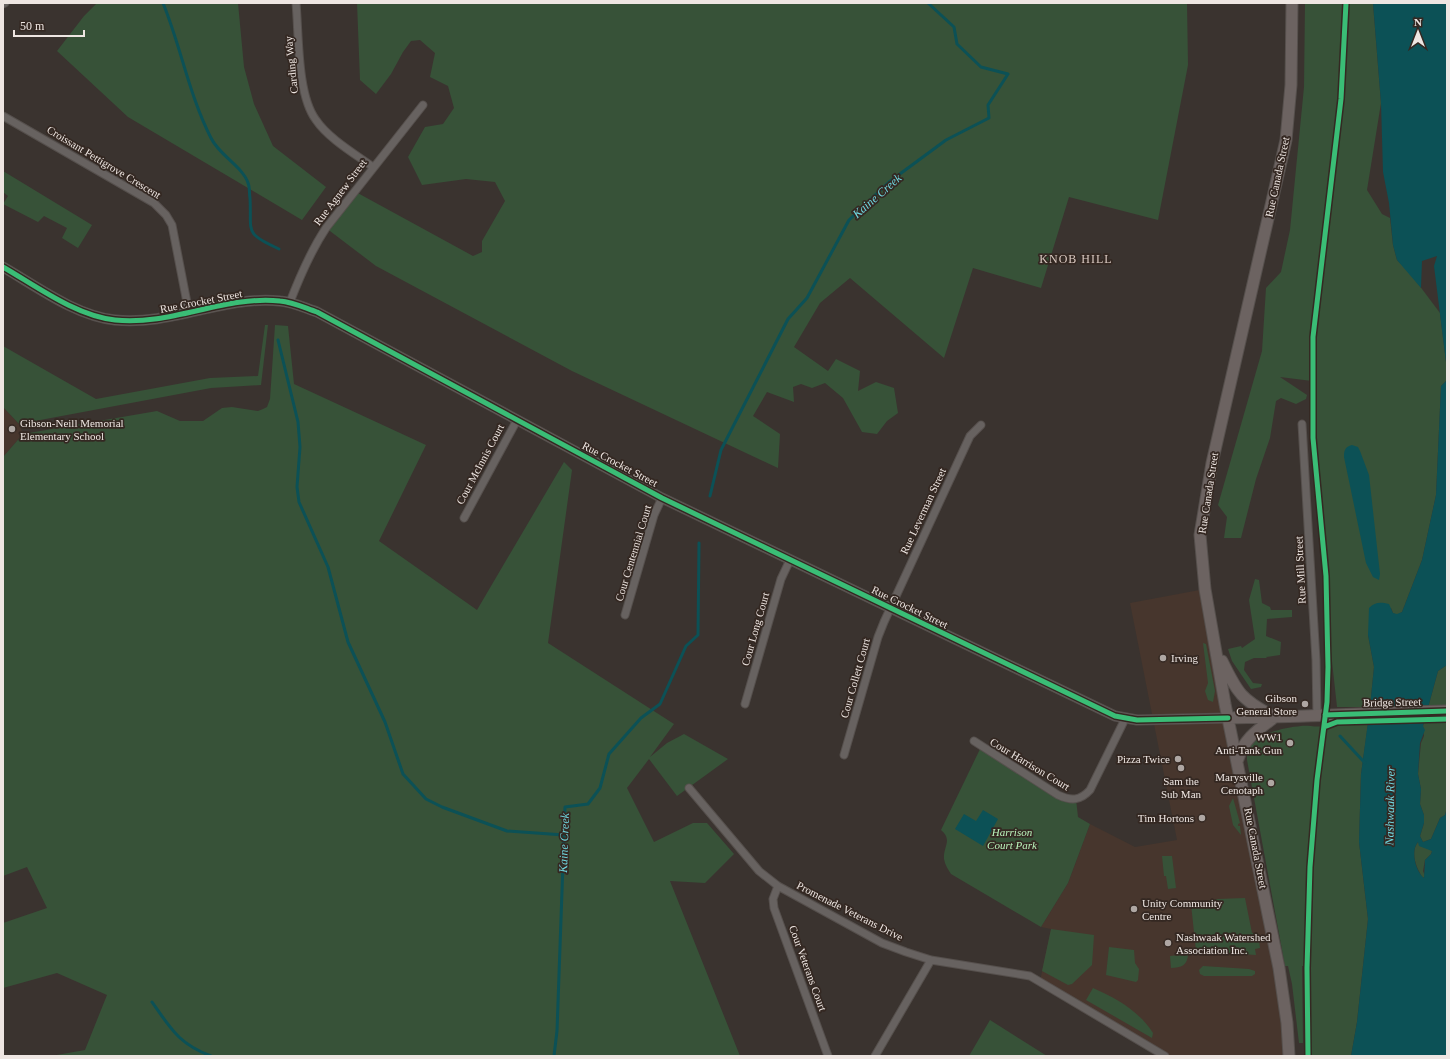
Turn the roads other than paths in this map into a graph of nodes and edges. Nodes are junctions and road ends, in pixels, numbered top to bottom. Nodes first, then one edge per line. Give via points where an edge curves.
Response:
1 (296, 3) edge
2 (1292, 3) edge
3 (423, 105) dead end
4 (3, 116) edge
5 (373, 167) junction
6 (3, 267) edge
7 (290, 302) junction
8 (189, 313) junction
9 (517, 420) junction
10 (1302, 424) dead end
11 (982, 425) dead end
12 (662, 498) junction
13 (464, 518) dead end
14 (790, 560) junction
15 (890, 608) junction
16 (625, 615) dead end
17 (1216, 646) junction
18 (745, 704) dead end
19 (1447, 711) edge
20 (1316, 716) junction
21 (1275, 717) junction
22 (1228, 718) junction
23 (1125, 719) junction
24 (974, 741) dead end
25 (844, 755) dead end
26 (1238, 758) junction
27 (688, 788) dead end
28 (778, 886) junction
29 (932, 960) junction
30 (828, 1056) edge
31 (875, 1056) edge
32 (1165, 1056) edge
33 (1289, 1056) edge

1 - 5 street, Carding Way via 303,88 311,112 322,127
2 - 17 main road, Rue Canada Street via 1286,140 1202,514 1201,556
3 - 5 street, Rue Agnew Street
4 - 8 street, Croissant Pettigrove Crescent via 144,196 166,215 172,225
5 - 7 street, Rue Agnew Street via 313,248
6 - 8 street, Rue Crocket Street via 94,316 141,321
7 - 8 street, Rue Crocket Street via 244,302
7 - 9 street, Rue Crocket Street via 317,312
9 - 12 street, Rue Crocket Street
9 - 13 street, Cour McInnis Court
10 - 20 street, Rue Mill Street via 1316,660
11 - 15 street, Rue Leverman Street via 970,436
12 - 14 street, Rue Crocket Street
12 - 16 street, Cour Centennial Court via 654,515
14 - 15 street, Rue Crocket Street
14 - 18 street, Cour Long Court via 781,579
15 - 23 street, Rue Crocket Street
15 - 25 street, Cour Collett Court via 878,637
17 - 21 main road via 1236,689 1253,706
17 - 22 main road, Rue Canada Street
19 - 20 main road, Bridge Street
20 - 21 main road, Bridge Street
21 - 22 main road, Bridge Street
21 - 26 main road via 1250,736 1240,750
22 - 23 street, Rue Crocket Street
22 - 26 main road, Rue Canada Street
23 - 24 street, Cour Harrison Court via 1090,790 1085,796 1076,799 1058,795
26 - 33 main road, Rue Canada Street via 1279,968
27 - 28 street, Promenade Veterans Drive via 759,871
28 - 29 street, Promenade Veterans Drive via 882,943
28 - 30 street, Cour Veterans Court via 773,899 774,908
29 - 31 street
29 - 32 street, Promenade Veterans Drive via 1030,976

